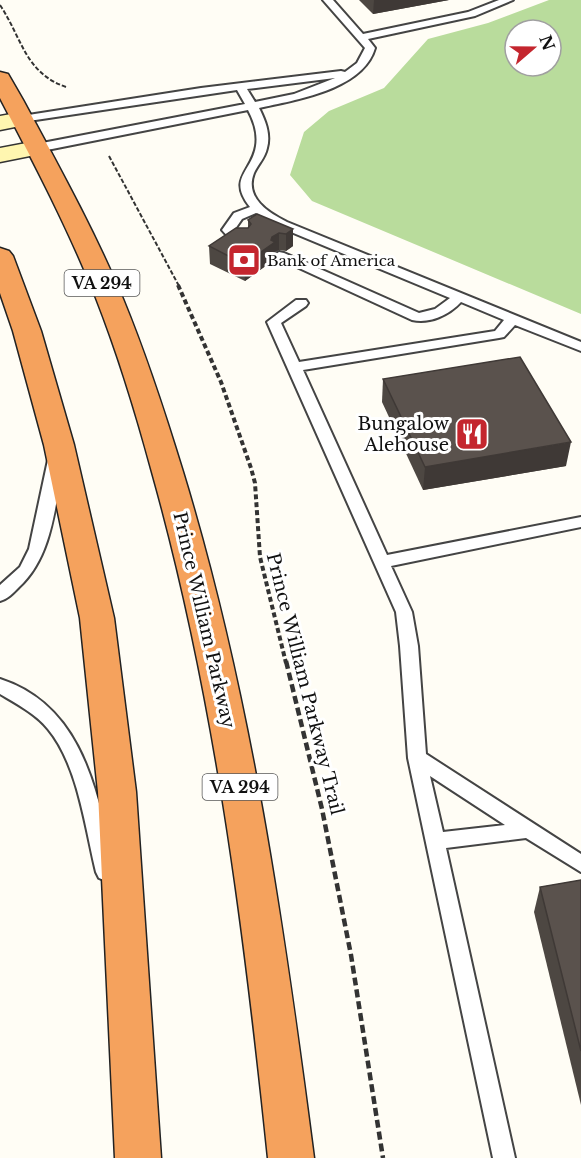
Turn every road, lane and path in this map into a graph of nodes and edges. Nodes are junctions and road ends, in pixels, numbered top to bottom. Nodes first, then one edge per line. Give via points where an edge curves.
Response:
1 (328, 0) edge
2 (508, 0) edge
3 (0, 5) edge
4 (363, 38) junction
5 (354, 72) junction
6 (0, 79) edge
7 (240, 87) junction
8 (65, 90) dead end
9 (253, 105) junction
10 (20, 130) edge
11 (110, 151) dead end
12 (0, 155) edge
13 (257, 208) junction
14 (243, 240) edge
15 (0, 256) edge
16 (279, 256) dead end
17 (458, 297) junction
18 (301, 303) dead end
19 (513, 319) junction
20 (581, 347) edge
21 (295, 367) junction
22 (59, 445) junction
23 (581, 522) edge
24 (381, 562) junction
25 (0, 595) edge
26 (0, 686) edge
27 (417, 758) junction
28 (528, 830) junction
29 (435, 841) junction
30 (581, 864) edge
31 (127, 947) junction
32 (138, 1158) edge
33 (291, 1158) edge
34 (383, 1158) edge
35 (504, 1158) edge

1 - 4 lane
2 - 4 lane via 471,14
3 - 8 path via 36,72 67,87
4 - 5 lane via 370,54
5 - 7 lane
5 - 9 lane via 308,94
6 - 10 highway, Prince William Parkway / VA 294
7 - 9 lane
7 - 10 lane via 84,108
9 - 10 lane
9 - 13 lane via 262,147 247,176 246,189
10 - 12 street
10 - 33 highway, Prince William Parkway / VA 294 via 76,223 116,315 154,424 200,584 238,773 273,997
11 - 34 path, Prince William Parkway Trail via 111,162 159,245 195,319 253,476 260,556 322,809 351,955
13 - 14 lane via 238,216 228,230
13 - 17 lane via 278,223
15 - 22 highway via 27,331
16 - 17 lane via 417,317 440,313
17 - 19 lane
18 - 21 lane via 274,322
19 - 20 lane
19 - 21 lane via 499,334
21 - 24 lane
22 - 25 lane via 38,549 26,571
22 - 31 highway via 97,618 117,792
23 - 24 lane
24 - 27 lane via 404,612
26 - 31 lane via 34,705 55,724 69,748
27 - 28 lane
27 - 29 lane
28 - 29 lane
28 - 30 lane
29 - 35 lane
31 - 32 highway

